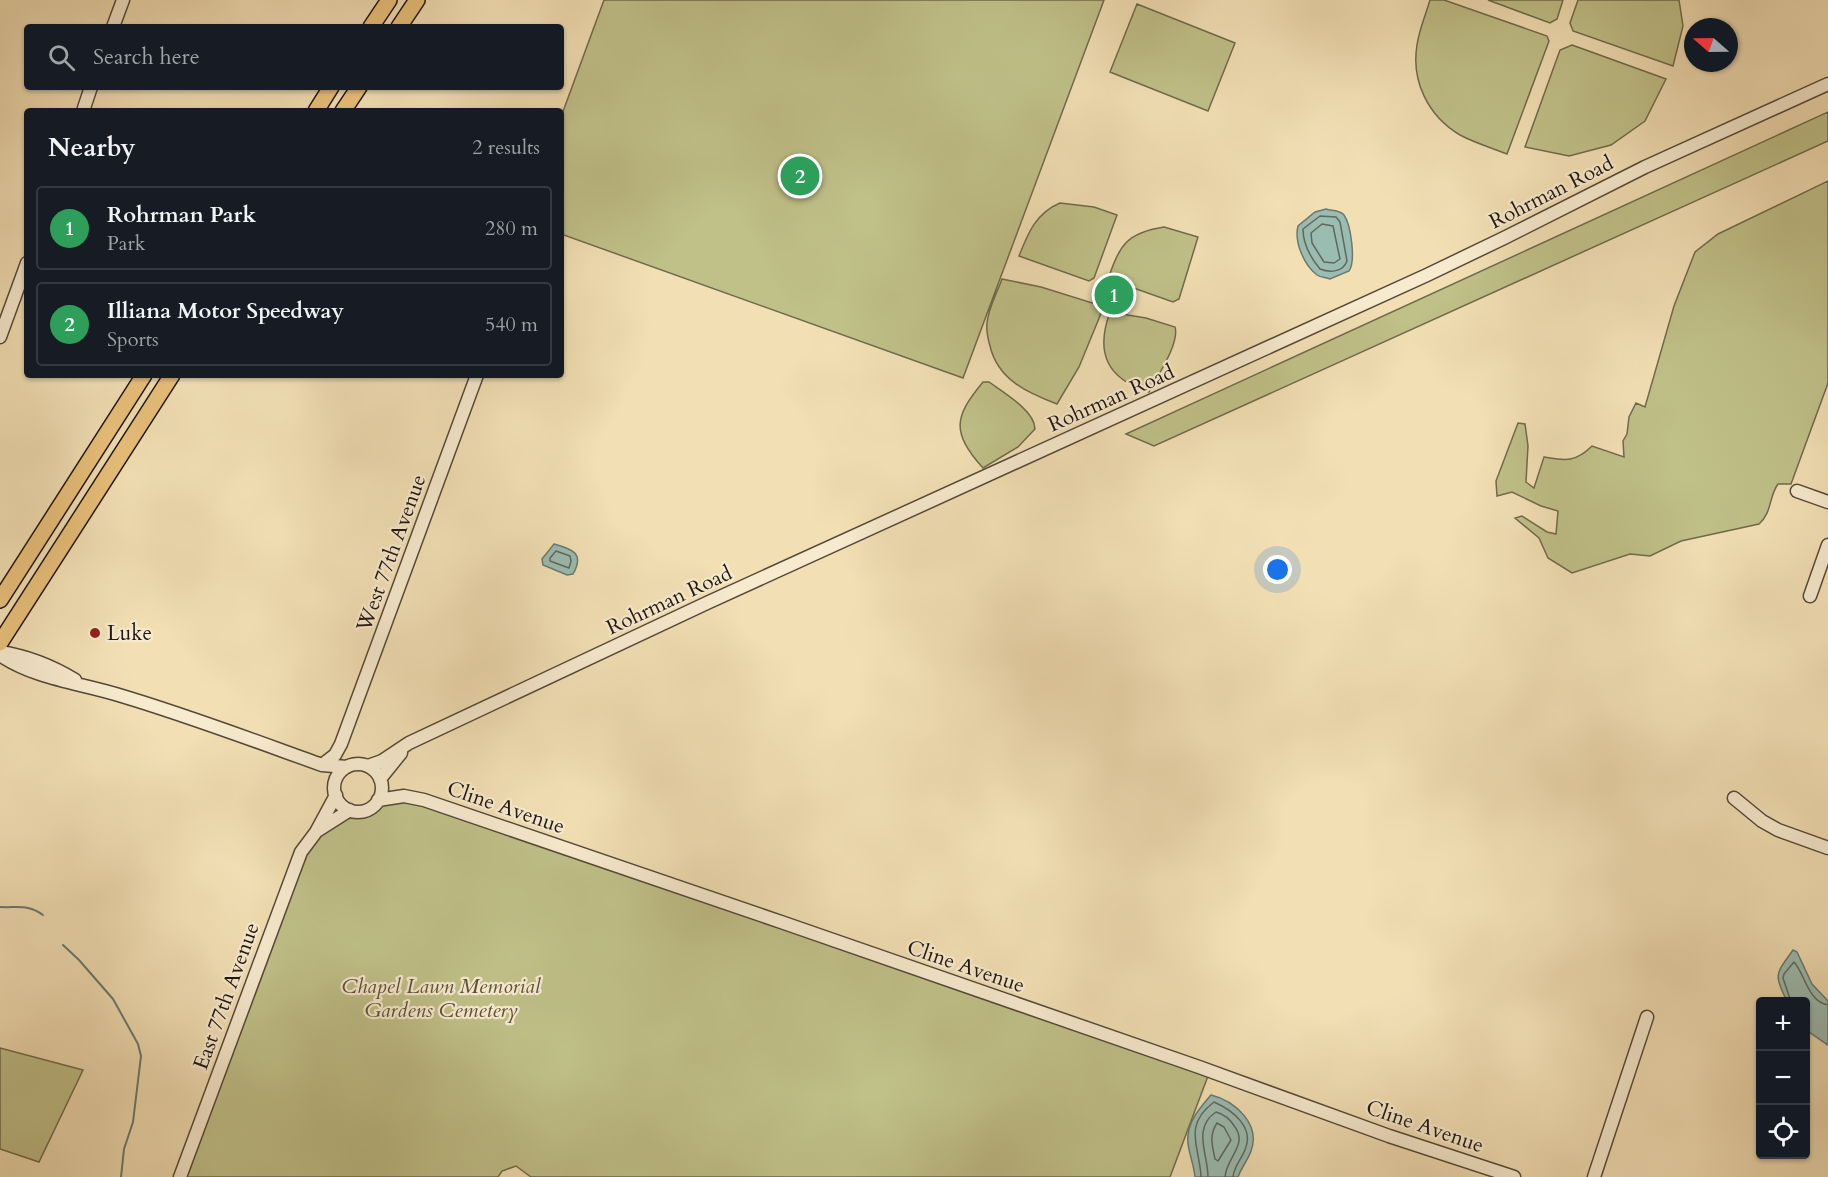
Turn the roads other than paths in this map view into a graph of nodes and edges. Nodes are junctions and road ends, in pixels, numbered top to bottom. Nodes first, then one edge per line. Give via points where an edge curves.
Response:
1 (123, 0) edge
2 (389, 0) edge
3 (417, 0) edge
4 (114, 24) edge
5 (373, 24) edge
6 (401, 24) edge
7 (1828, 84) edge
8 (91, 90) edge
9 (329, 90) edge
10 (356, 90) edge
11 (84, 108) edge
12 (318, 108) edge
13 (345, 108) edge
14 (24, 271) edge
15 (0, 336) edge
16 (142, 378) edge
17 (169, 378) edge
18 (476, 378) edge
19 (1797, 491) dead end
20 (1828, 502) edge
21 (1828, 545) edge
22 (1810, 596) dead end
23 (0, 600) edge
24 (0, 643) edge
25 (0, 653) edge
26 (409, 742) junction
27 (341, 744) junction
28 (322, 765) junction
29 (349, 766) junction
30 (368, 766) junction
31 (380, 779) junction
32 (335, 792) junction
33 (404, 796) junction
34 (1734, 798) dead end
35 (378, 800) junction
36 (350, 810) junction
37 (316, 832) junction
38 (1828, 848) edge
39 (1647, 1017) dead end
40 (180, 1177) edge
41 (1514, 1177) edge
42 (1594, 1177) edge

1 - 4 street
2 - 5 main road
3 - 6 main road
7 - 26 street, Rohrman Road via 1645,167 1427,275
8 - 11 street
9 - 12 main road
10 - 13 main road
14 - 15 street
16 - 23 main road
17 - 24 main road
18 - 27 street, West 77th Avenue
19 - 20 street
21 - 22 street
25 - 28 street via 11,663 55,679 167,710
26 - 30 street, Rohrman Road
26 - 31 street, Rohrman Road
27 - 28 street, West 77th Avenue
27 - 29 street
28 - 29 street
28 - 32 street
29 - 30 street
29 - 32 street via 339,774
30 - 31 street
31 - 33 street, Cline Avenue
31 - 35 street via 382,792
32 - 36 street via 341,804
32 - 37 street, East 77th Avenue
33 - 35 street, Cline Avenue
33 - 41 street, Cline Avenue via 773,919
34 - 38 street via 1778,830
35 - 36 street via 366,810
36 - 37 street, East 77th Avenue
37 - 40 street, East 77th Avenue via 301,852
39 - 42 street

